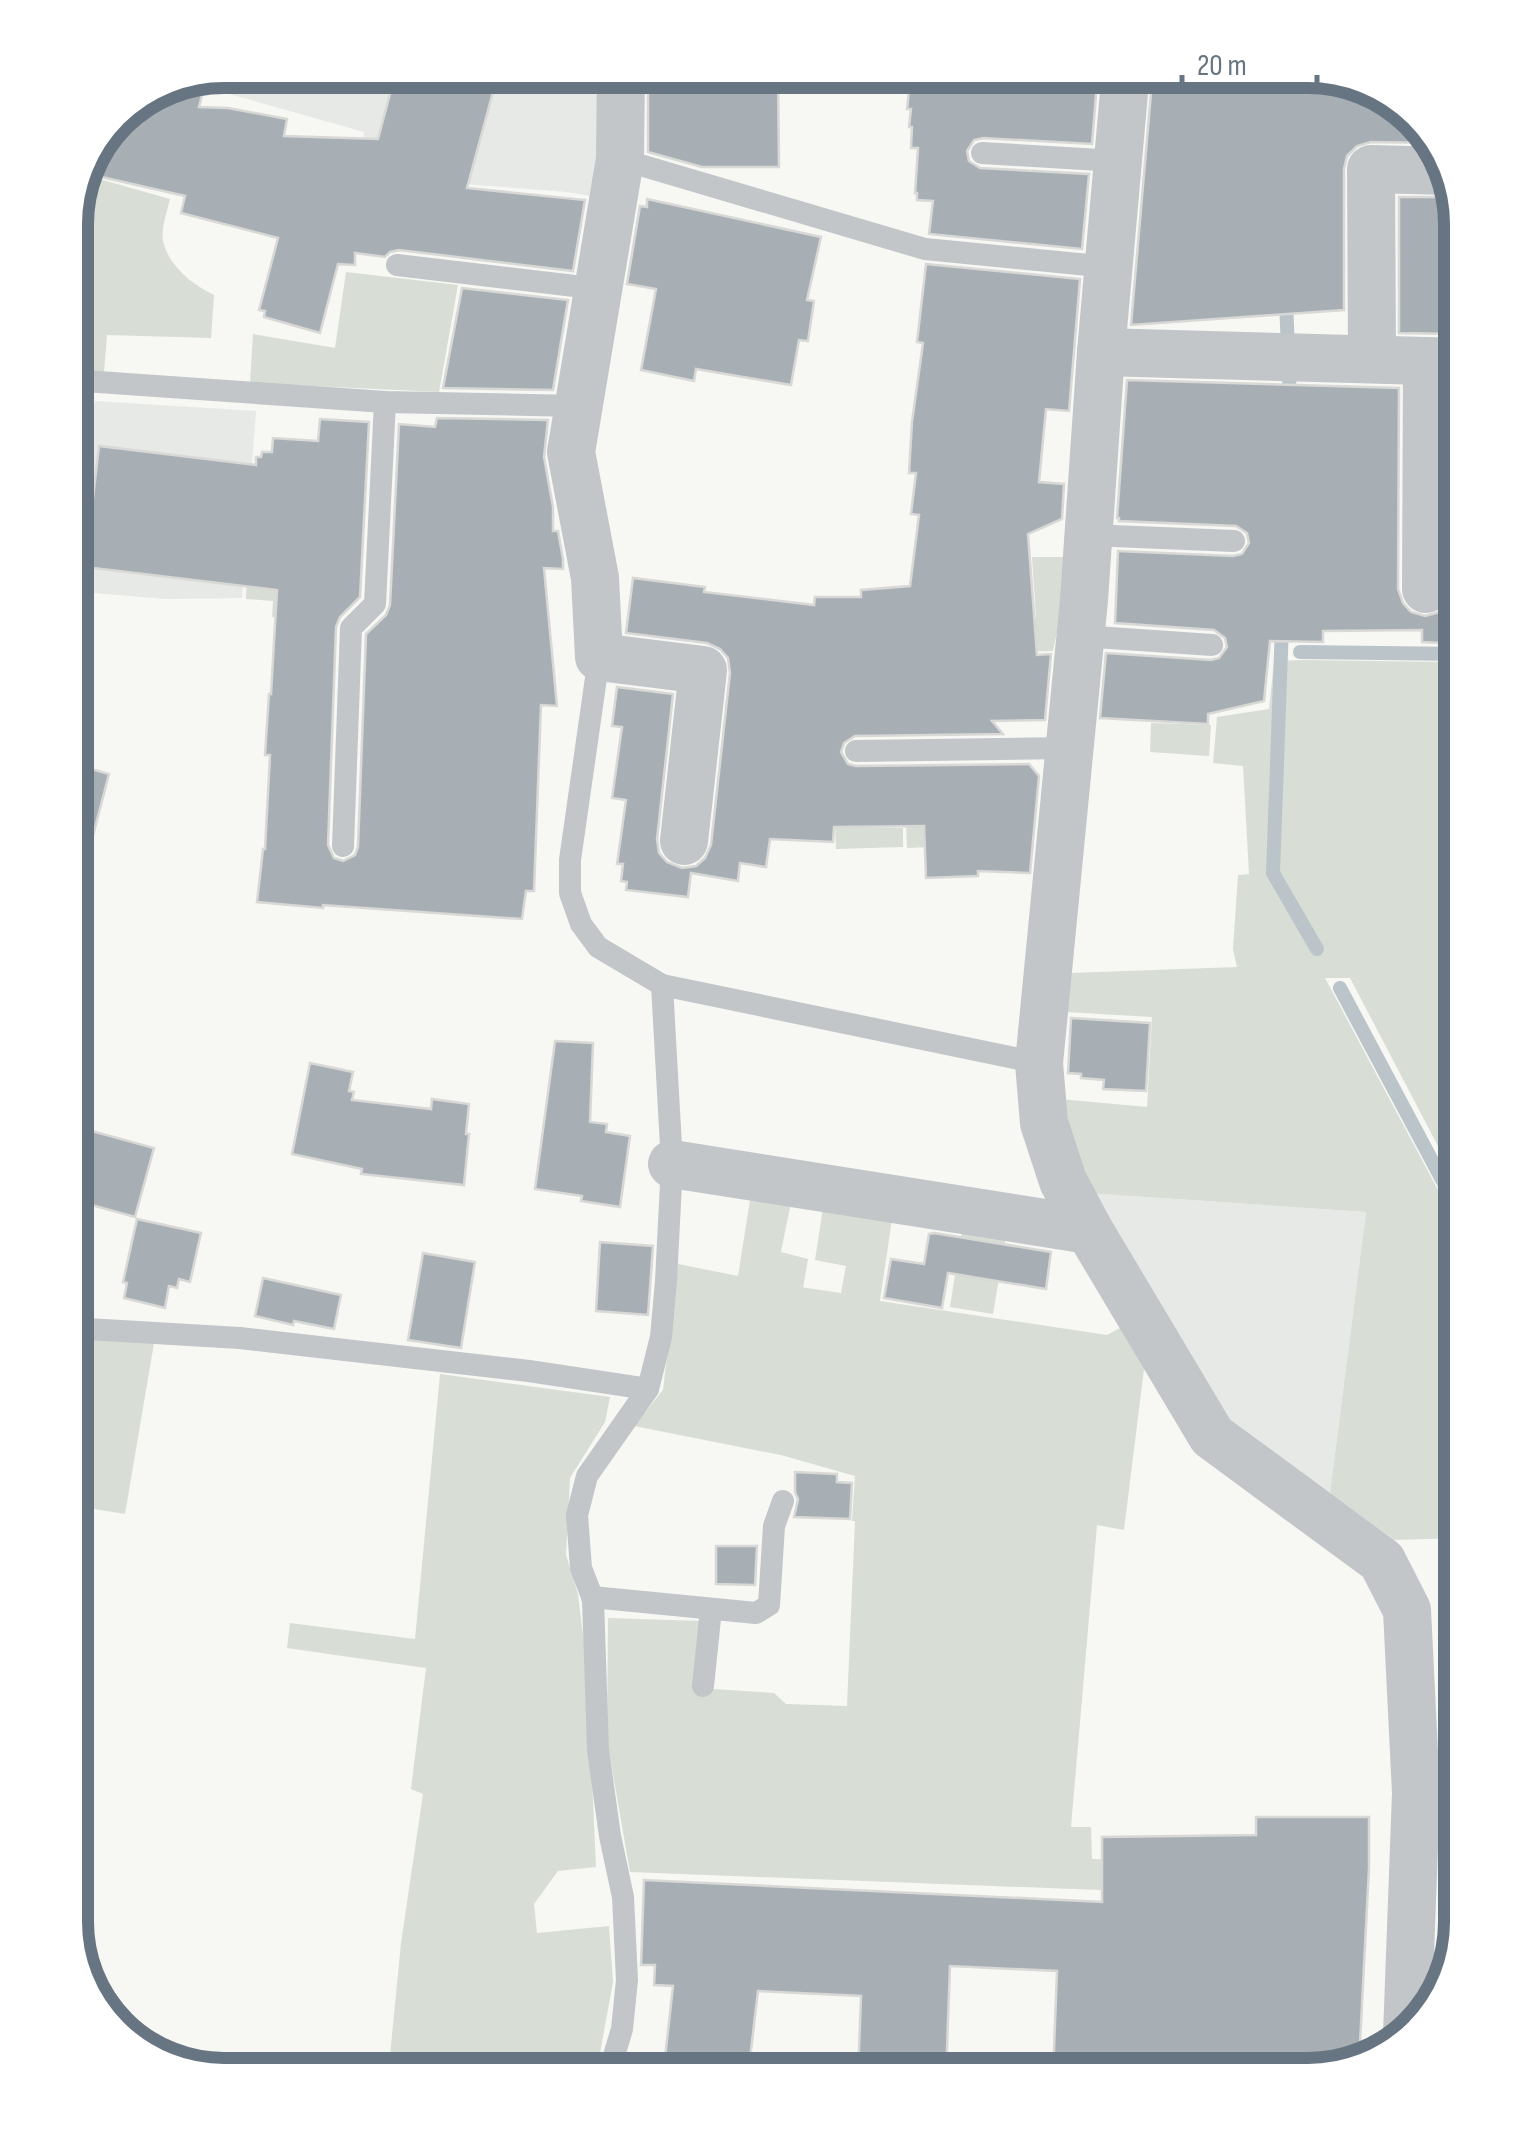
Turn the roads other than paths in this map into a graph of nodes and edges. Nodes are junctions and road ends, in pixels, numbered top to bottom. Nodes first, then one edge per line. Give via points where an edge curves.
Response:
1 (620, 88) edge
2 (1124, 88) edge
3 (982, 154) dead end
4 (620, 160) junction
5 (1117, 161) junction
6 (1434, 171) edge
7 (397, 265) dead end
8 (1109, 267) junction
9 (600, 289) junction
10 (1101, 352) junction
11 (1372, 359) junction
12 (1444, 362) edge
13 (88, 381) edge
14 (385, 402) junction
15 (578, 406) junction
16 (1089, 535) junction
17 (1234, 542) dead end
18 (1426, 588) dead end
19 (1080, 636) junction
20 (1212, 646) dead end
21 (599, 657) junction
22 (1068, 748) junction
23 (856, 751) dead end
24 (684, 841) dead end
25 (343, 846) dead end
26 (662, 985) junction
27 (1039, 1063) junction
28 (672, 1164) junction
29 (1089, 1230) junction
30 (87, 1329) edge
31 (648, 1389) junction
32 (783, 1500) dead end
33 (592, 1597) junction
34 (710, 1609) junction
35 (702, 1686) dead end
36 (1407, 2017) edge
37 (613, 2058) edge

1 - 4 street
2 - 5 street
3 - 5 lane
4 - 8 lane via 925,248
4 - 9 street
5 - 8 street
6 - 11 street via 1371,169
7 - 9 lane
8 - 10 street
9 - 15 street
10 - 11 street
10 - 16 street
11 - 12 street
12 - 18 street
13 - 14 lane
14 - 15 lane
14 - 25 lane via 375,604 351,628
15 - 21 street via 572,452 595,578
16 - 17 lane
16 - 19 street
19 - 20 lane
19 - 22 street
21 - 24 street via 704,670
21 - 26 lane via 570,893 598,946
22 - 23 lane
22 - 27 street
26 - 27 lane
26 - 28 lane
27 - 29 street via 1044,1123 1062,1181
28 - 29 street
28 - 31 lane via 663,1318
29 - 36 street via 1212,1436 1382,1561 1407,1610 1416,1793
30 - 31 lane via 240,1338
31 - 33 lane via 587,1476 577,1515
32 - 34 lane via 774,1526 769,1606 756,1613
33 - 34 lane
33 - 37 lane via 598,1750 623,1897 627,1980
34 - 35 lane

